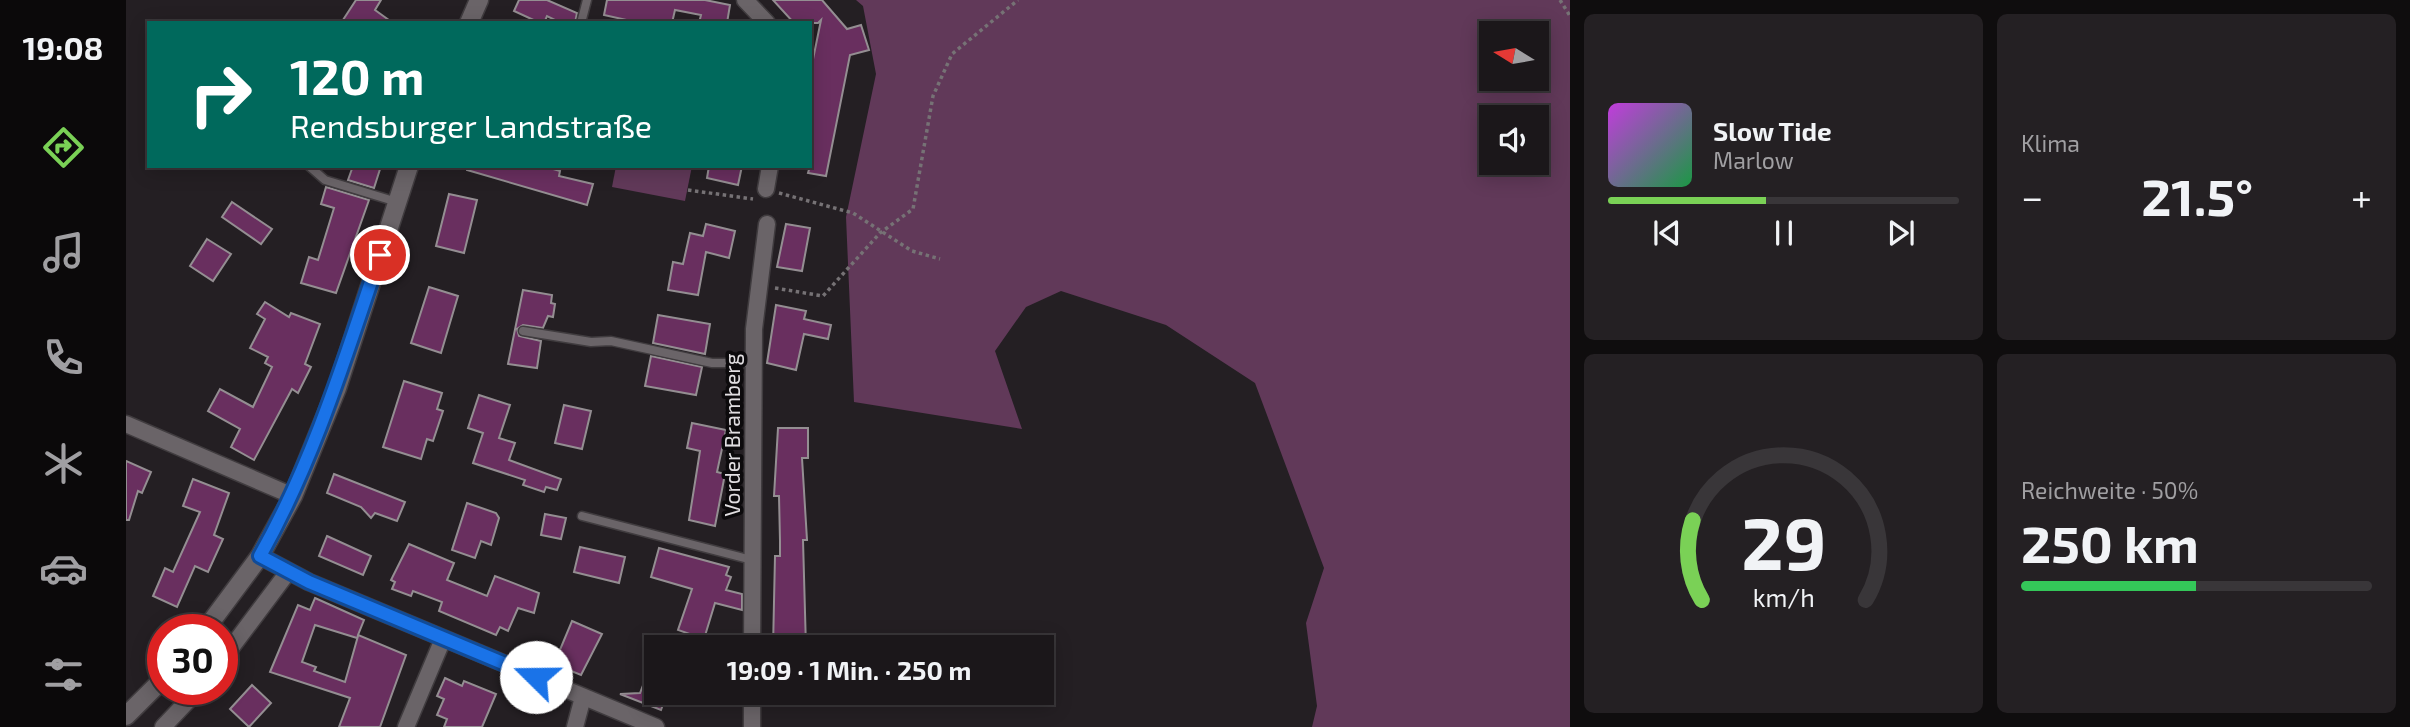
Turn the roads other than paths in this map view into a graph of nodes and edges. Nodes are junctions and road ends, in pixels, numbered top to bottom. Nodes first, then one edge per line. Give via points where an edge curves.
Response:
1 (479, 0) edge
2 (587, 0) edge
3 (746, 0) edge
4 (470, 21) edge
5 (582, 21) edge
6 (765, 21) edge
7 (311, 168) edge
8 (409, 168) edge
9 (769, 168) edge
10 (762, 194) road end
11 (397, 202) junction
12 (767, 224) dead end
13 (523, 331) dead end
14 (754, 363) junction
15 (126, 424) edge
16 (293, 496) junction
17 (582, 516) dead end
18 (260, 556) junction
19 (753, 560) junction
20 (288, 572) junction
21 (217, 614) edge
22 (752, 635) edge
23 (238, 639) edge
24 (443, 639) junction
25 (147, 695) edge
26 (583, 697) junction
27 (184, 705) edge
28 (752, 705) edge
29 (126, 716) edge
30 (163, 727) edge
31 (406, 727) edge
32 (575, 727) edge
33 (656, 727) edge
34 (752, 727) edge

1 - 4 street
2 - 5 lane
3 - 6 street
7 - 11 lane via 325,180
8 - 11 street
9 - 10 street
11 - 16 street via 337,388
12 - 14 street, Vorder Bramberg
13 - 14 lane via 611,341 712,363
14 - 19 street, Vorder Bramberg
15 - 16 street
16 - 18 street
17 - 19 lane
18 - 20 street
18 - 21 street
19 - 22 street, Vorder Bramberg
20 - 23 street
20 - 24 street
24 - 26 street
24 - 31 street
25 - 29 street
26 - 32 street
26 - 33 street
27 - 30 street
28 - 34 street

